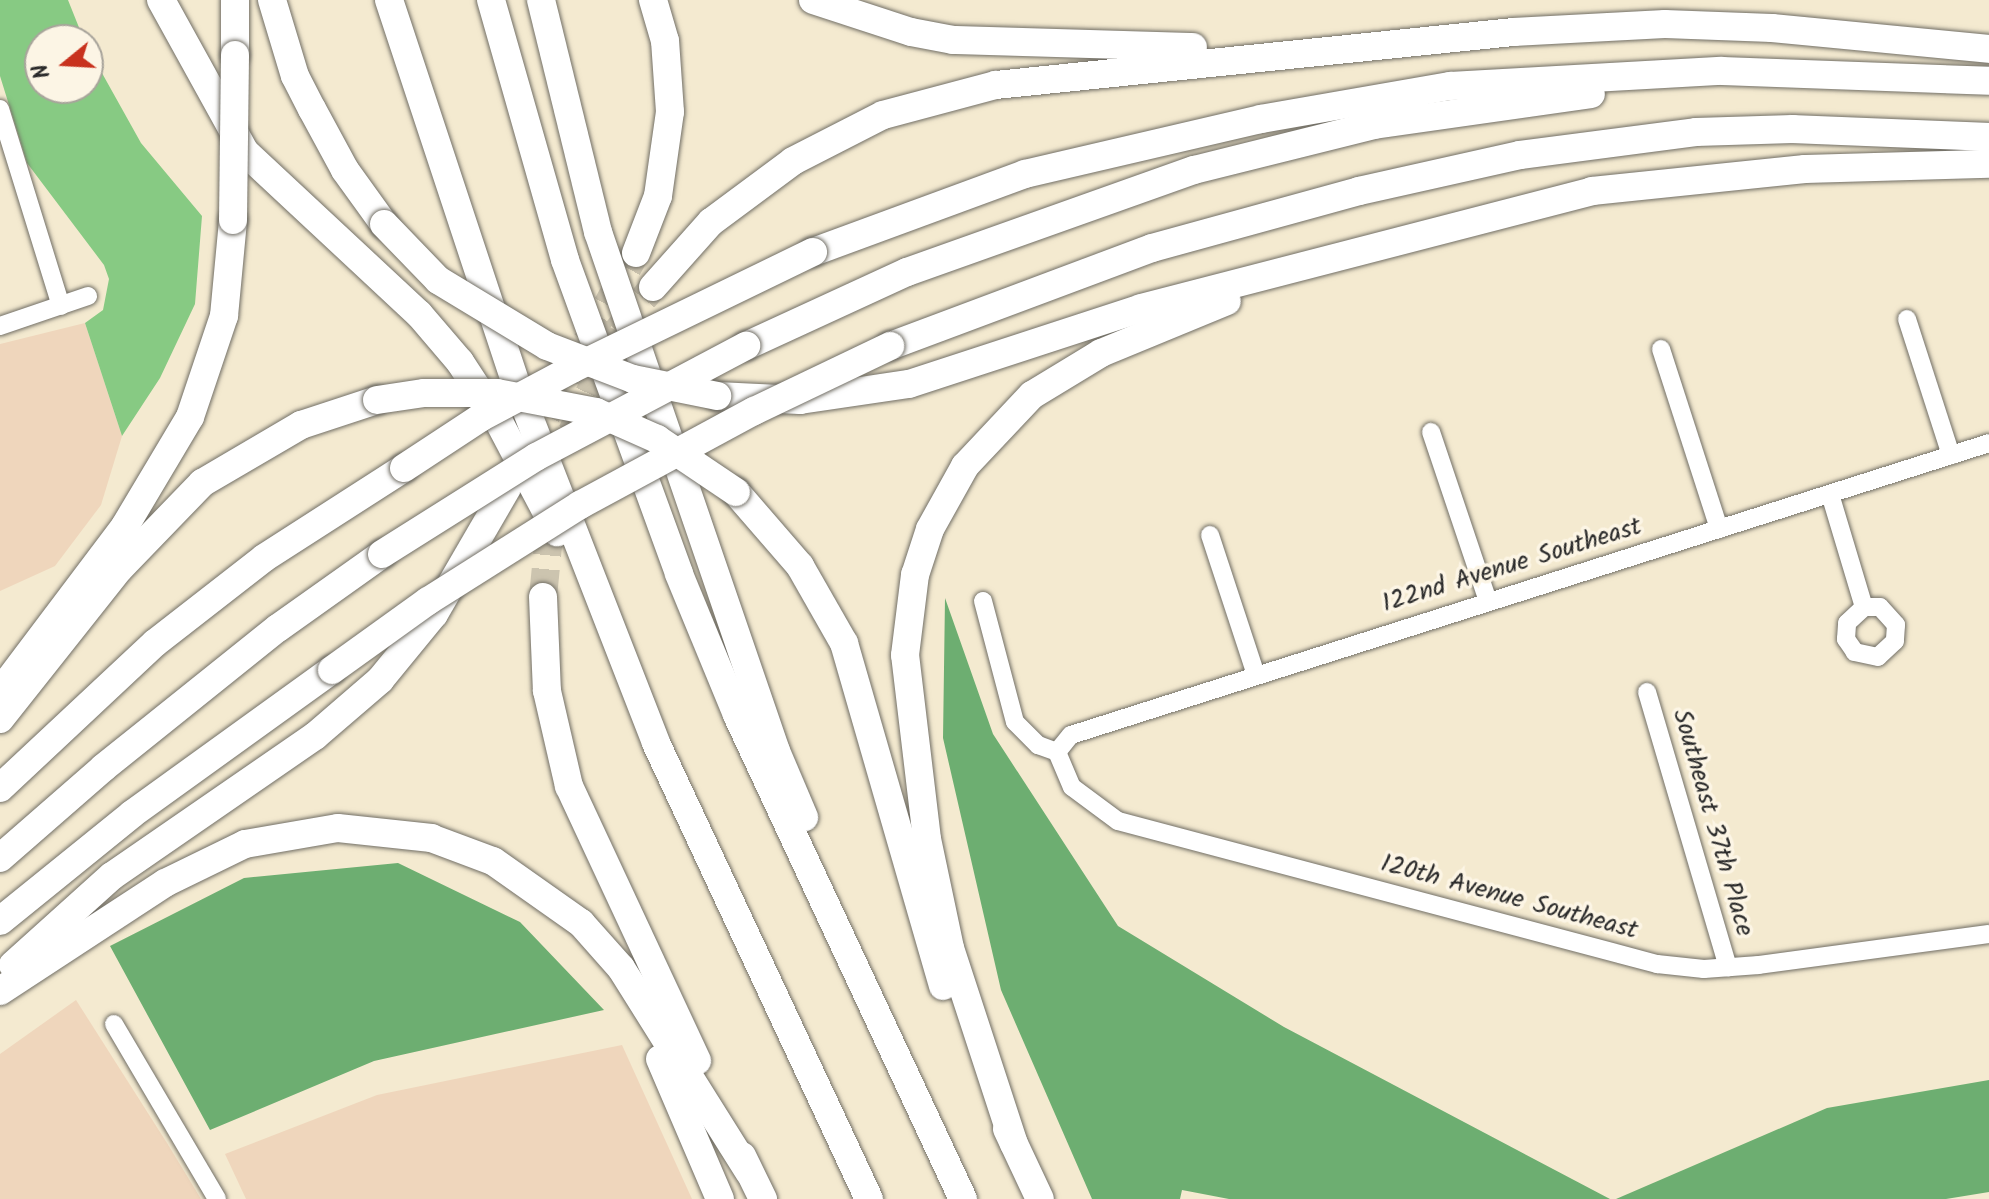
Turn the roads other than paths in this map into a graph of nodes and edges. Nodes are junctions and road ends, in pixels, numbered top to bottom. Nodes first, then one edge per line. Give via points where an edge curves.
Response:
1 (161, 0) edge
2 (235, 0) edge
3 (272, 0) edge
4 (389, 0) edge
5 (491, 0) edge
6 (541, 0) edge
7 (653, 0) edge
8 (813, 0) edge
9 (1326, 49) junction
10 (1989, 49) edge
11 (1722, 71) junction
12 (1989, 81) edge
13 (0, 109) edge
14 (1989, 137) edge
15 (1989, 164) edge
16 (636, 253) tunnel mouth
17 (1323, 263) junction
18 (653, 287) tunnel mouth
19 (88, 296) dead end
20 (61, 306) junction
21 (1907, 319) dead end
22 (0, 326) edge
23 (1661, 349) dead end
24 (1431, 432) dead end
25 (1989, 443) edge
26 (1951, 455) junction
27 (507, 488) dead end
28 (1830, 494) junction
29 (1719, 529) junction
30 (1210, 535) dead end
31 (543, 597) tunnel mouth
32 (983, 601) dead end
33 (1488, 601) junction
34 (1864, 607) dead end
35 (616, 642) junction
36 (1256, 675) junction
37 (0, 692) edge
38 (1647, 692) dead end
39 (0, 719) edge
40 (1057, 752) junction
41 (0, 788) edge
42 (0, 858) edge
43 (0, 921) edge
44 (581, 923) junction
45 (1989, 934) edge
46 (1728, 967) junction
47 (0, 976) edge
48 (0, 991) edge
49 (114, 1024) dead end
50 (905, 1079) junction
51 (1014, 1144) junction
52 (749, 1172) junction
53 (959, 1190) edge
54 (866, 1193) edge
55 (217, 1199) edge
56 (720, 1199) edge
57 (763, 1199) edge
58 (1040, 1199) edge

1 - 35 highway via 245,152 419,314 460,362 498,420
2 - 37 highway, bridge via 233,220 224,316 190,417 125,526
3 - 17 highway, bridge via 295,76 384,224 438,280 547,346 633,379 717,396 800,400 909,384 1141,308
4 - 35 highway via 517,386
5 - 50 highway via 565,260 679,574 737,715
6 - 50 highway via 609,263 776,751
7 - 16 highway via 665,41 670,112 658,196
8 - 9 highway via 953,40
9 - 10 highway via 1665,24 1772,28
9 - 18 highway via 996,85 883,115 760,182 711,222
11 - 12 highway
11 - 41 highway, bridge via 1476,82 1277,116 1025,174 813,252 546,383 264,558 155,643
11 - 42 highway, bridge via 1374,125 1194,170 907,272 746,346 536,457 382,554 114,758
13 - 20 street
14 - 43 highway, bridge via 1793,129 1696,132 1520,155 1195,235 890,346 754,411 580,505 440,593 132,814
15 - 17 highway via 1821,168 1607,188 1440,227
17 - 51 highway via 1067,371 1032,395 985,442 930,529 908,613 905,655 927,839 955,963
19 - 20 street
20 - 22 street
21 - 26 street
23 - 29 street
24 - 33 street
25 - 26 street, 122nd Avenue Southeast
26 - 28 street, 122nd Avenue Southeast
27 - 47 highway via 434,614 380,680 315,736 112,876
28 - 29 street, 122nd Avenue Southeast
28 - 34 street
29 - 33 street, 122nd Avenue Southeast
30 - 36 street
31 - 52 highway via 547,691 569,786
32 - 40 street via 1015,722 1038,745
33 - 36 street, 122nd Avenue Southeast
35 - 54 highway via 681,799
36 - 40 street, 122nd Avenue Southeast via 1071,735
38 - 46 street, Southeast 37th Place
39 - 51 highway, bridge via 119,569 202,483 290,430 377,400 424,393 497,393 596,412 657,439 736,492 800,566 844,643 936,965
40 - 46 street, 120th Avenue Southeast via 1072,787 1095,808 1152,832 1657,964
44 - 48 highway via 505,868 431,838 373,829 293,832 205,861
44 - 52 highway via 621,968
44 - 56 highway via 650,1036
45 - 46 street, 120th Avenue Southeast
49 - 55 street
50 - 53 highway
51 - 58 highway
52 - 57 highway

